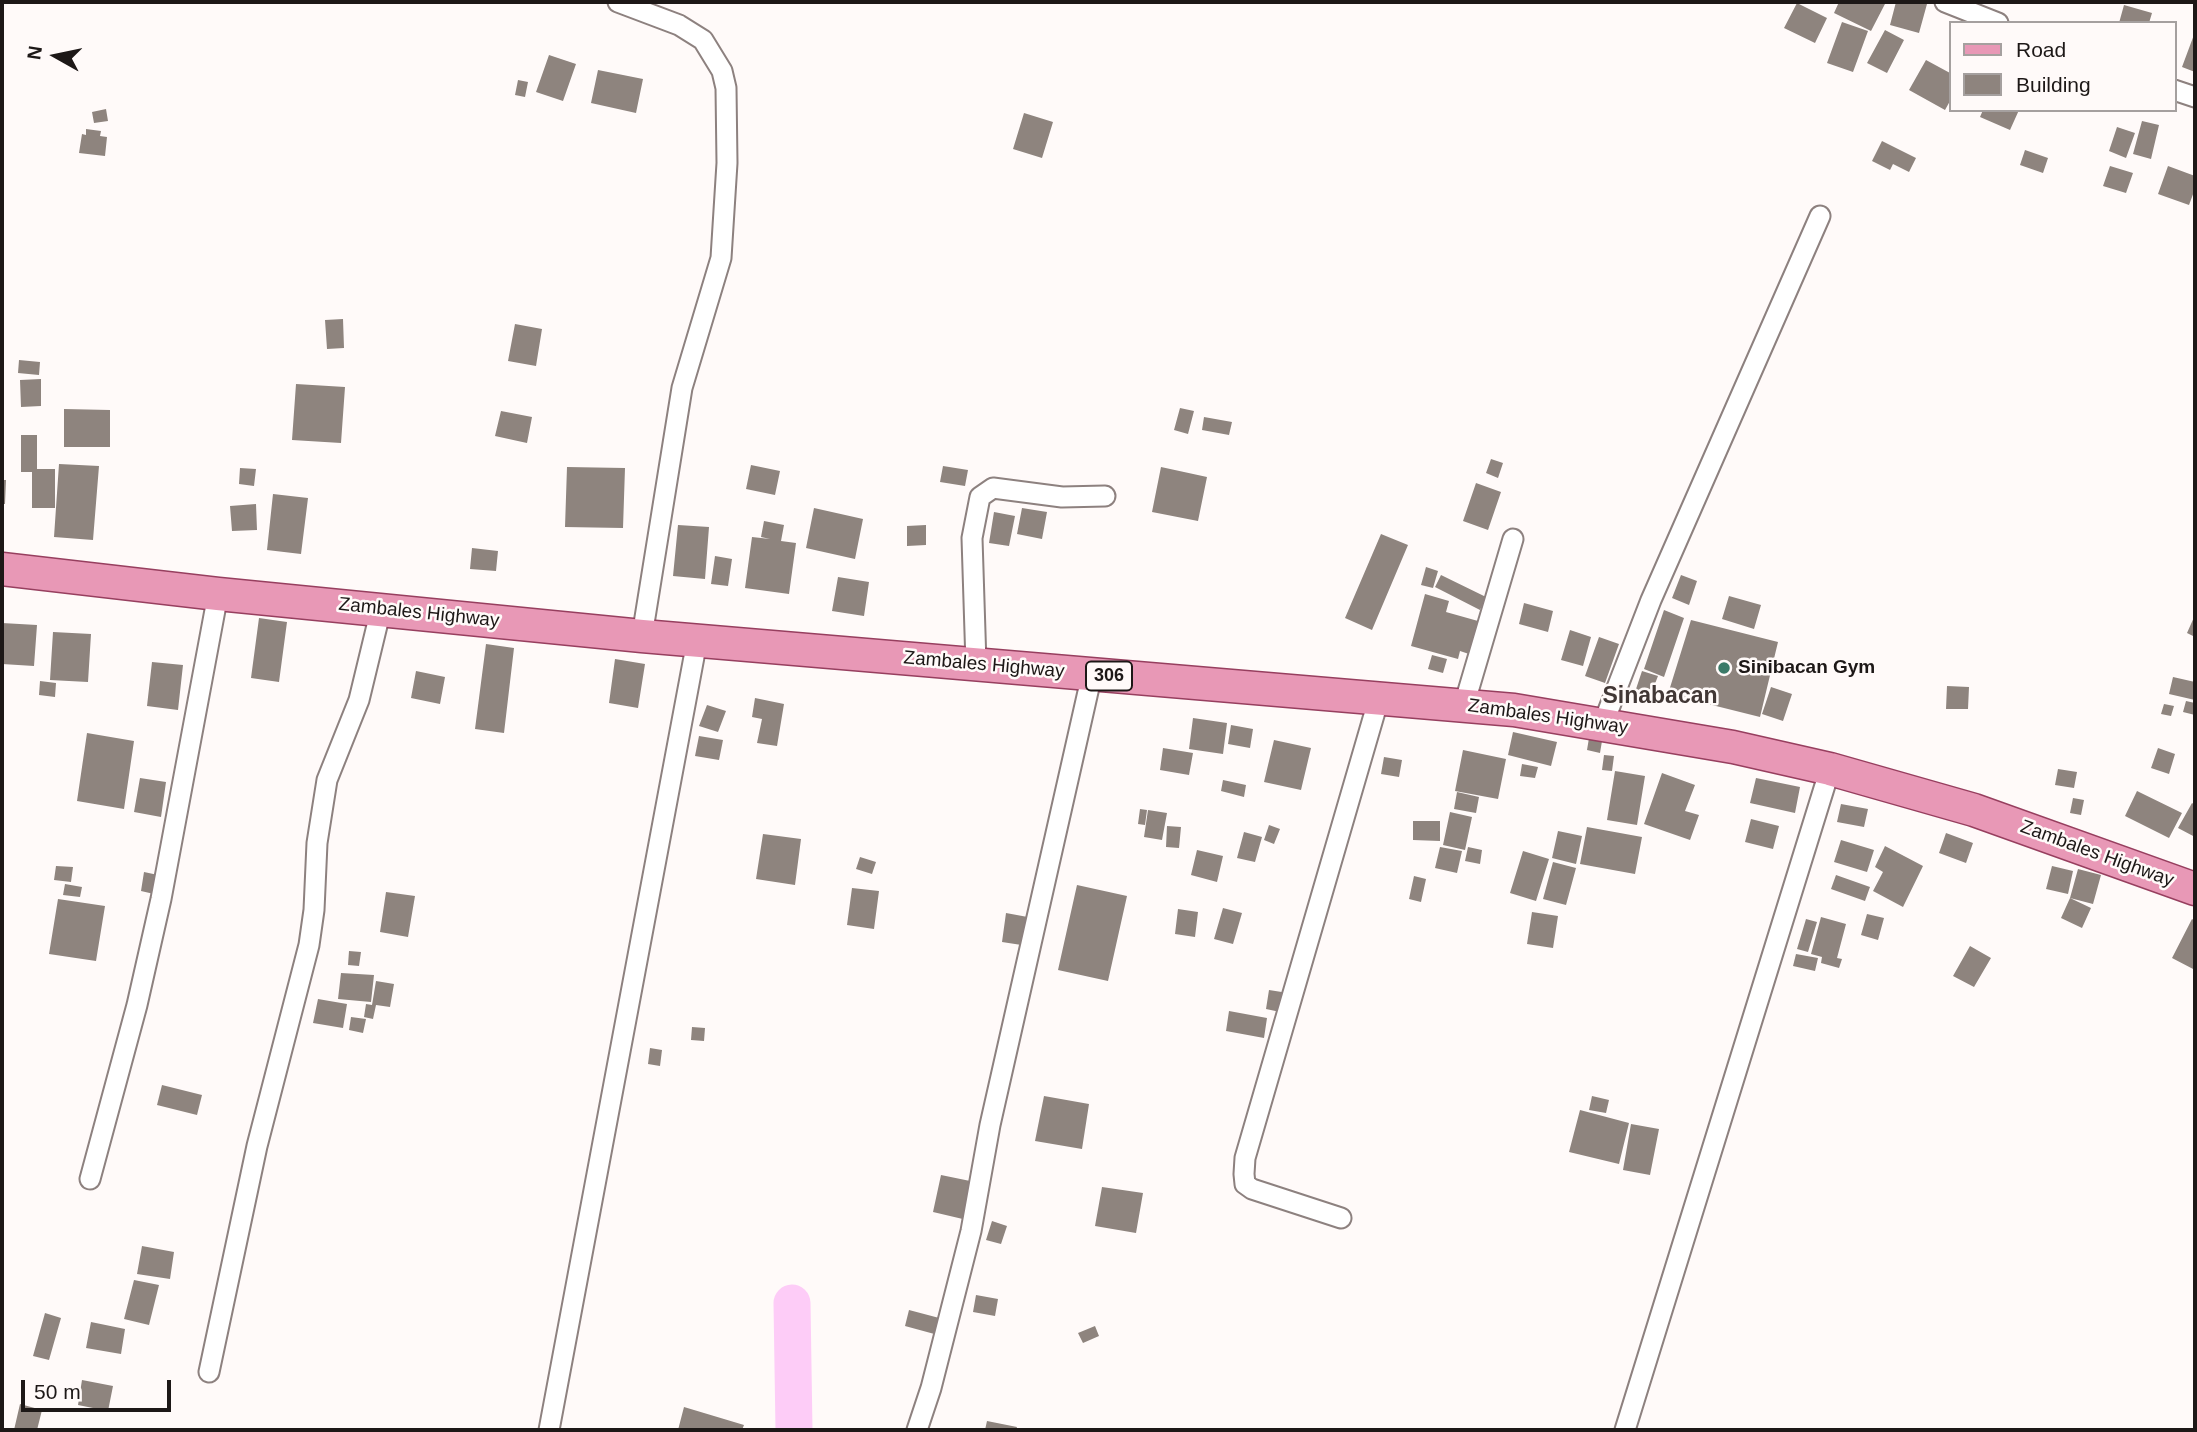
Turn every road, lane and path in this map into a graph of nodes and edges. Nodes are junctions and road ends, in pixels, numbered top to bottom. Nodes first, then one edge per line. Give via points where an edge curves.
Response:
1 (618, 2) edge
2 (1945, 2) edge
3 (1993, 21) edge
4 (2176, 91) edge
5 (2195, 97) edge
6 (1820, 215) dead end
7 (1105, 496) dead end
8 (1513, 539) dead end
9 (2, 569) edge
10 (218, 594) junction
11 (382, 609) junction
12 (642, 636) junction
13 (697, 641) junction
14 (976, 664) junction
15 (1092, 674) junction
16 (1378, 698) junction
17 (1464, 705) junction
18 (1603, 724) junction
19 (1830, 769) junction
20 (2195, 889) edge
21 (90, 1179) dead end
22 (1341, 1218) dead end
23 (209, 1372) dead end
24 (549, 1430) edge
25 (917, 1430) edge
26 (1625, 1430) edge

1 - 12 street via 679,25 703,40 722,71 726,88 721,258 682,388
2 - 3 street
4 - 5 street
6 - 18 street via 1651,600
7 - 14 street via 993,488 980,497 972,538
8 - 17 street
9 - 10 main road, Zambales Highway / 306
10 - 11 main road, Zambales Highway / 306
10 - 21 street via 162,898
11 - 12 main road, Zambales Highway / 306
11 - 23 street via 359,700 327,780 309,945 257,1146
12 - 13 main road, Zambales Highway / 306
13 - 14 main road, Zambales Highway / 306
13 - 24 street
14 - 15 main road, Zambales Highway / 306
15 - 16 main road, Zambales Highway / 306
15 - 25 street via 990,1125 971,1231
16 - 17 main road, Zambales Highway / 306
16 - 22 street via 1244,1166 1245,1184 1252,1189
17 - 18 main road, Zambales Highway / 306
18 - 19 main road, Zambales Highway / 306
19 - 20 main road, Zambales Highway / 306 via 1974,810
19 - 26 street

